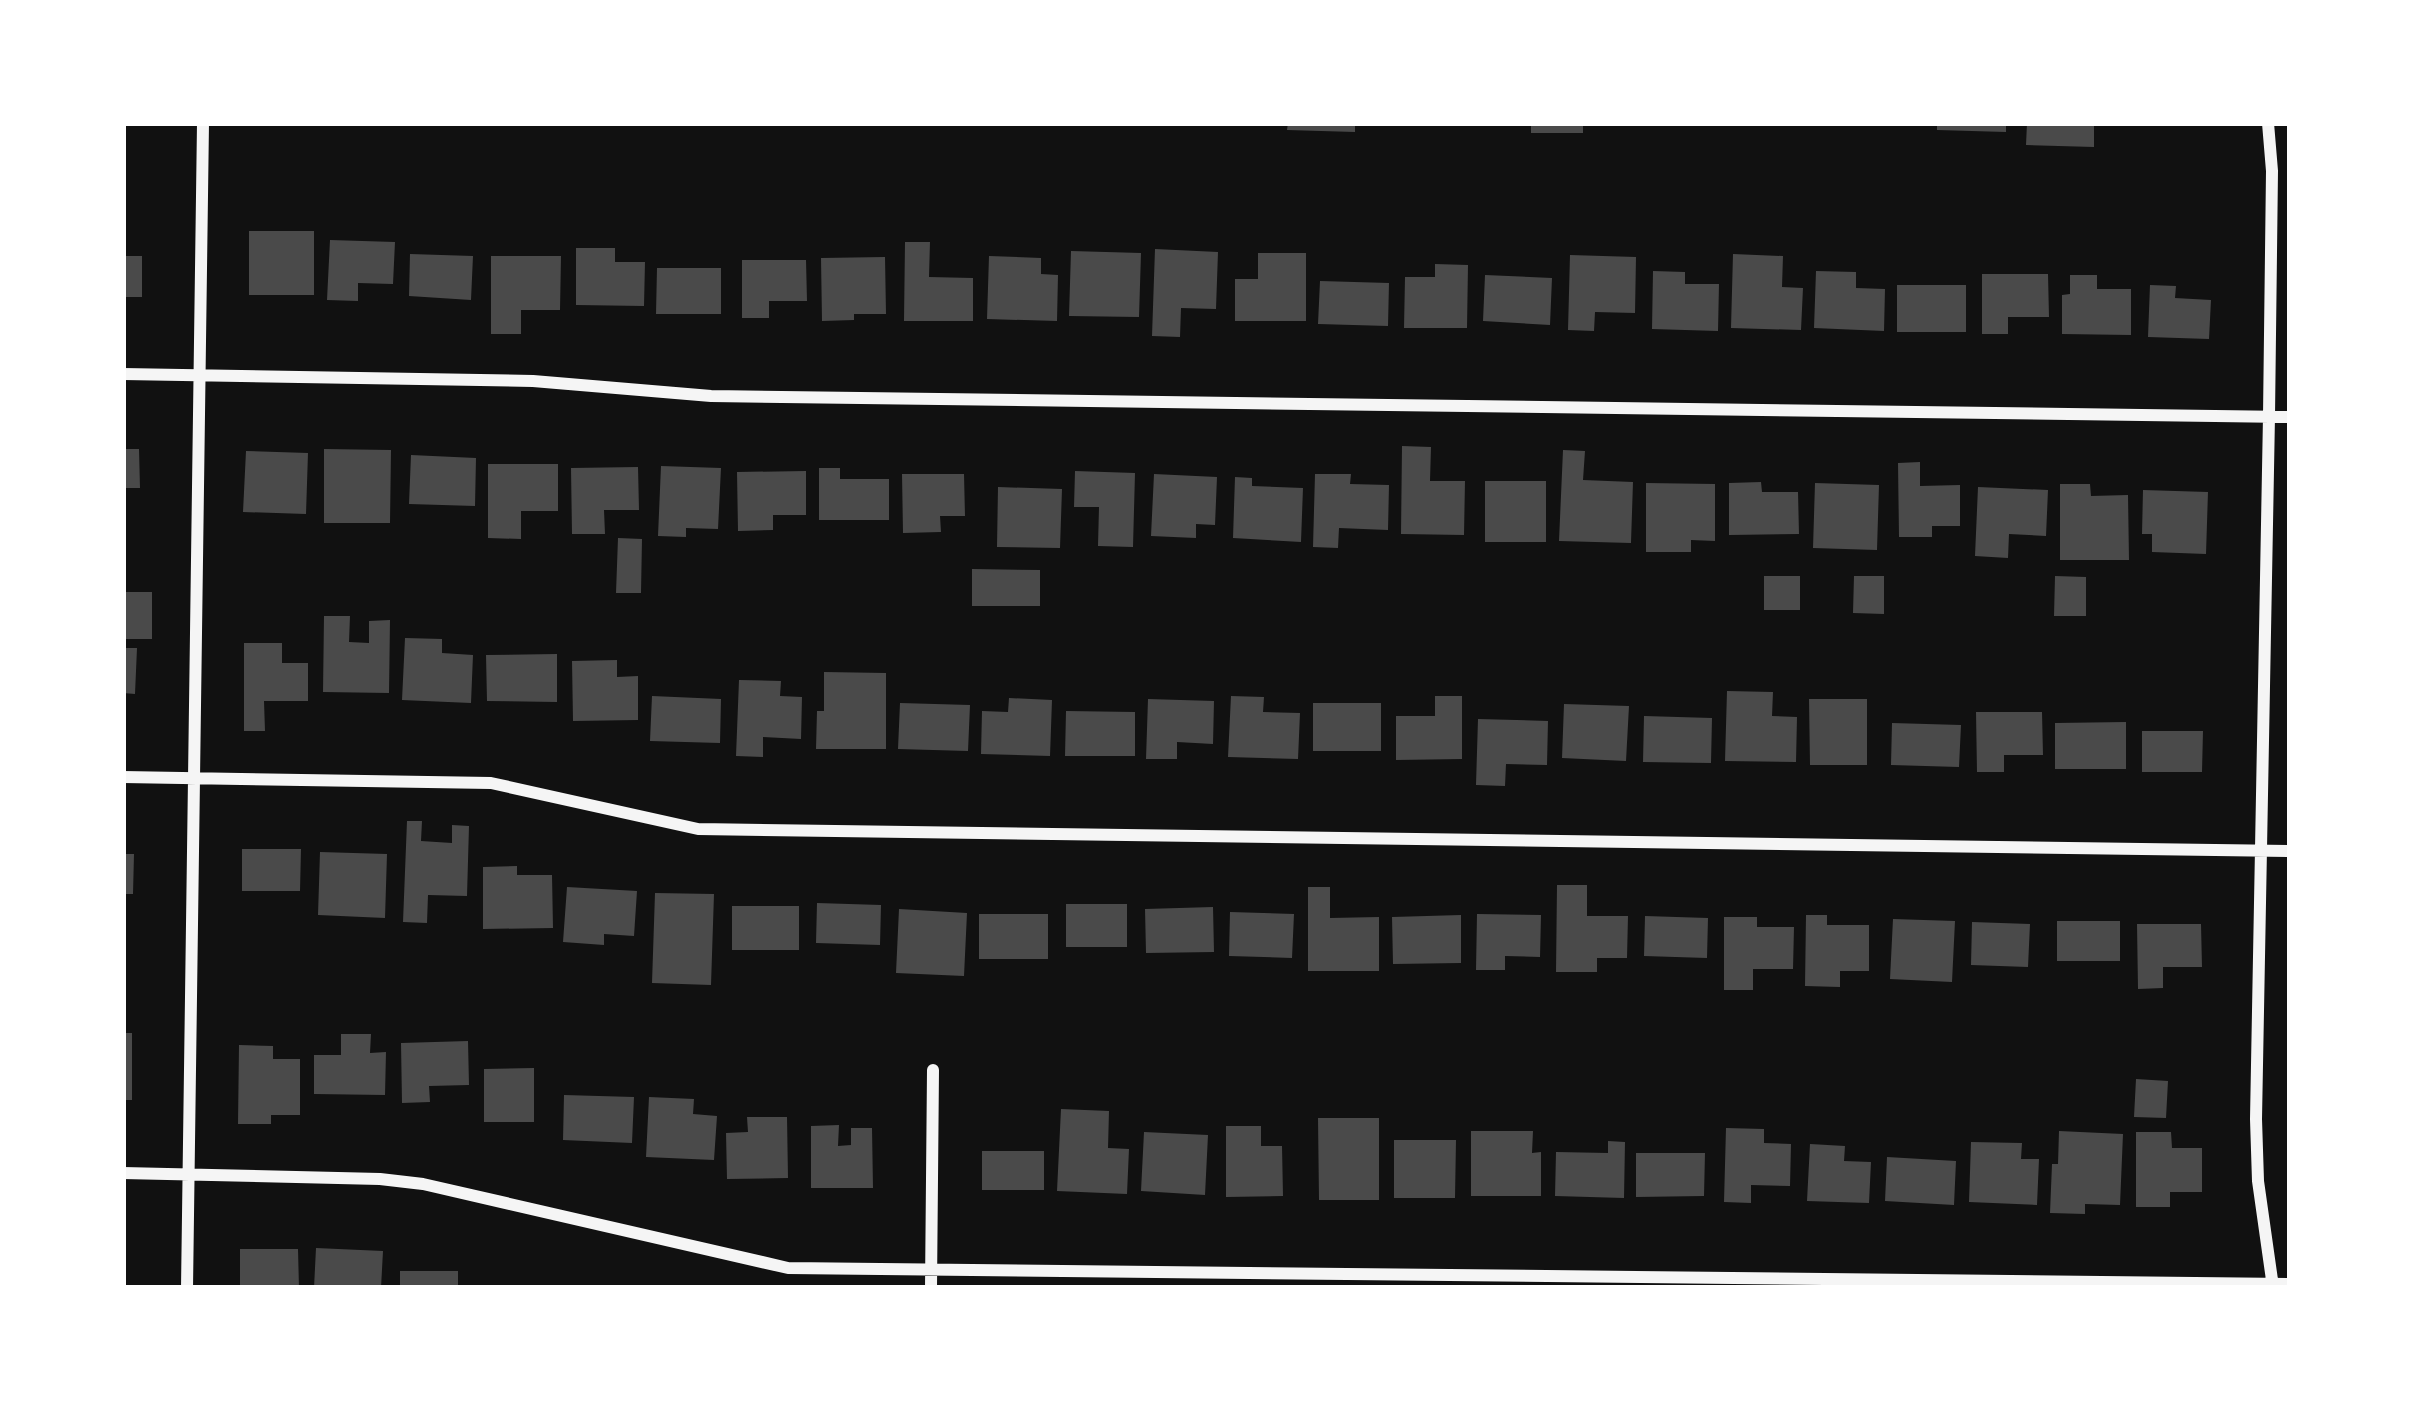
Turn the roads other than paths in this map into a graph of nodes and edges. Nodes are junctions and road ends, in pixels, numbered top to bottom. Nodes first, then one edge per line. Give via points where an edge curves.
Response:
1 (203, 123) edge
2 (2268, 123) edge
3 (123, 374) edge
4 (198, 375) junction
5 (2269, 416) junction
6 (2290, 416) edge
7 (123, 777) edge
8 (193, 777) junction
9 (2264, 850) junction
10 (2290, 850) edge
11 (934, 1070) dead end
12 (123, 1173) edge
13 (189, 1174) junction
14 (931, 1268) junction
15 (2290, 1284) edge
16 (2272, 1286) edge
17 (187, 1288) edge
18 (931, 1288) edge

1 - 4 street
2 - 5 street
3 - 4 street
4 - 5 street via 533,381 711,396
4 - 8 street
5 - 6 street
5 - 9 street
7 - 8 street
8 - 9 street via 491,783 698,829
8 - 13 street
9 - 10 street
9 - 16 street via 2256,1119
11 - 14 street
12 - 13 street
13 - 14 street via 423,1184 747,1262
13 - 17 street
14 - 16 street
14 - 18 street
15 - 16 street

